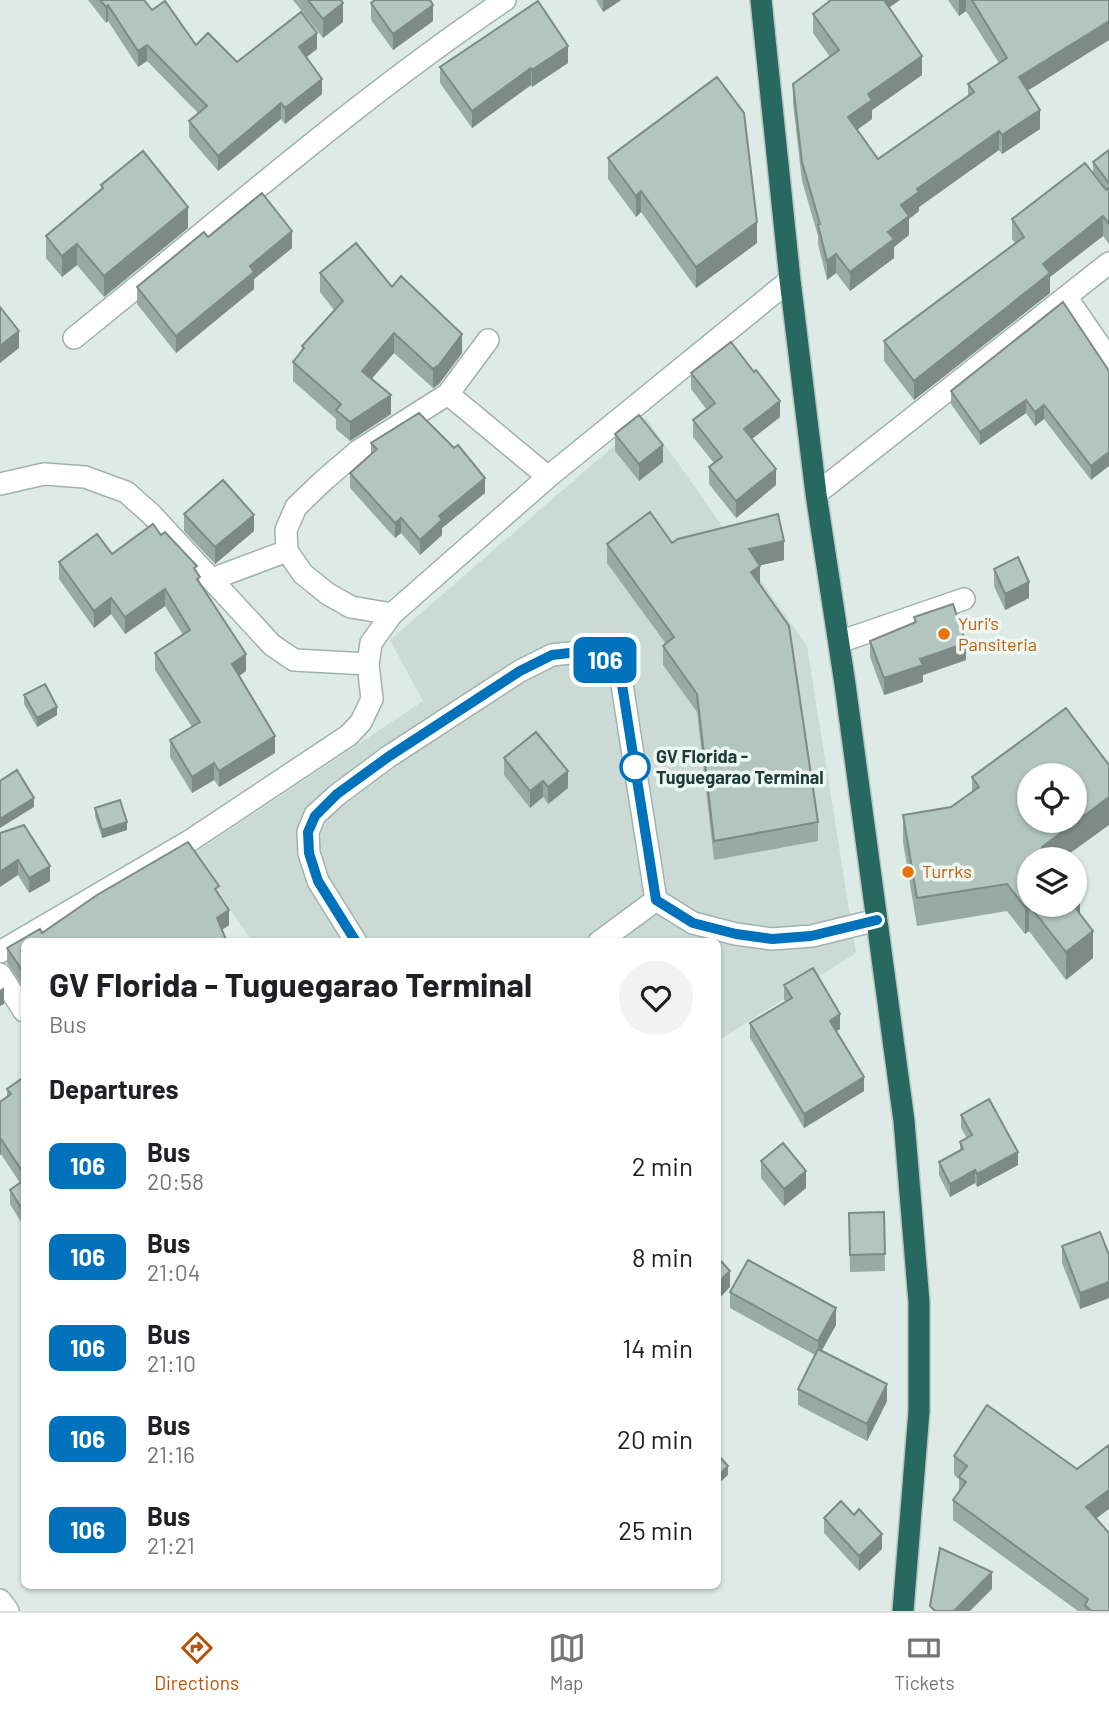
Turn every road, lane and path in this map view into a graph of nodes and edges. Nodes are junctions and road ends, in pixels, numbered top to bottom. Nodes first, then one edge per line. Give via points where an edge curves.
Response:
1 (506, 0) edge
2 (761, 0) edge
3 (1109, 263) edge
4 (790, 280) junction
5 (1067, 298) junction
6 (74, 338) dead end
7 (488, 340) dead end
8 (1109, 359) edge
9 (448, 394) junction
10 (548, 477) junction
11 (0, 484) edge
12 (816, 494) junction
13 (287, 551) junction
14 (212, 579) junction
15 (964, 599) dead end
16 (392, 614) junction
17 (839, 642) junction
18 (368, 664) junction
19 (656, 900) junction
20 (877, 920) junction
21 (24, 938) edge
22 (354, 938) edge
23 (604, 938) edge
24 (21, 940) edge
25 (0, 952) edge
26 (0, 974) edge
27 (21, 1006) edge
28 (0, 1600) edge
29 (8, 1611) edge
30 (903, 1611) edge

1 - 6 street via 332,130
2 - 4 highway
3 - 5 street
4 - 10 street
4 - 12 highway
5 - 8 street
5 - 12 street
7 - 9 street
9 - 10 street
9 - 13 street via 358,452 296,507 286,530
10 - 16 street
11 - 14 street via 44,474 85,477 126,492
12 - 17 highway
13 - 14 street
13 - 16 street via 303,574 328,594 351,607
14 - 18 street via 272,645 294,660
15 - 17 street
16 - 18 street via 371,643
17 - 20 highway
18 - 21 street via 372,699 349,735 191,840
19 - 20 street via 693,923 772,939 811,936
19 - 22 street via 620,672 600,656 578,652 552,655 388,757 315,816 308,832 309,853 318,881
19 - 23 street
20 - 30 highway via 904,1121 919,1302 919,1411
24 - 25 street
26 - 27 street
28 - 29 street

